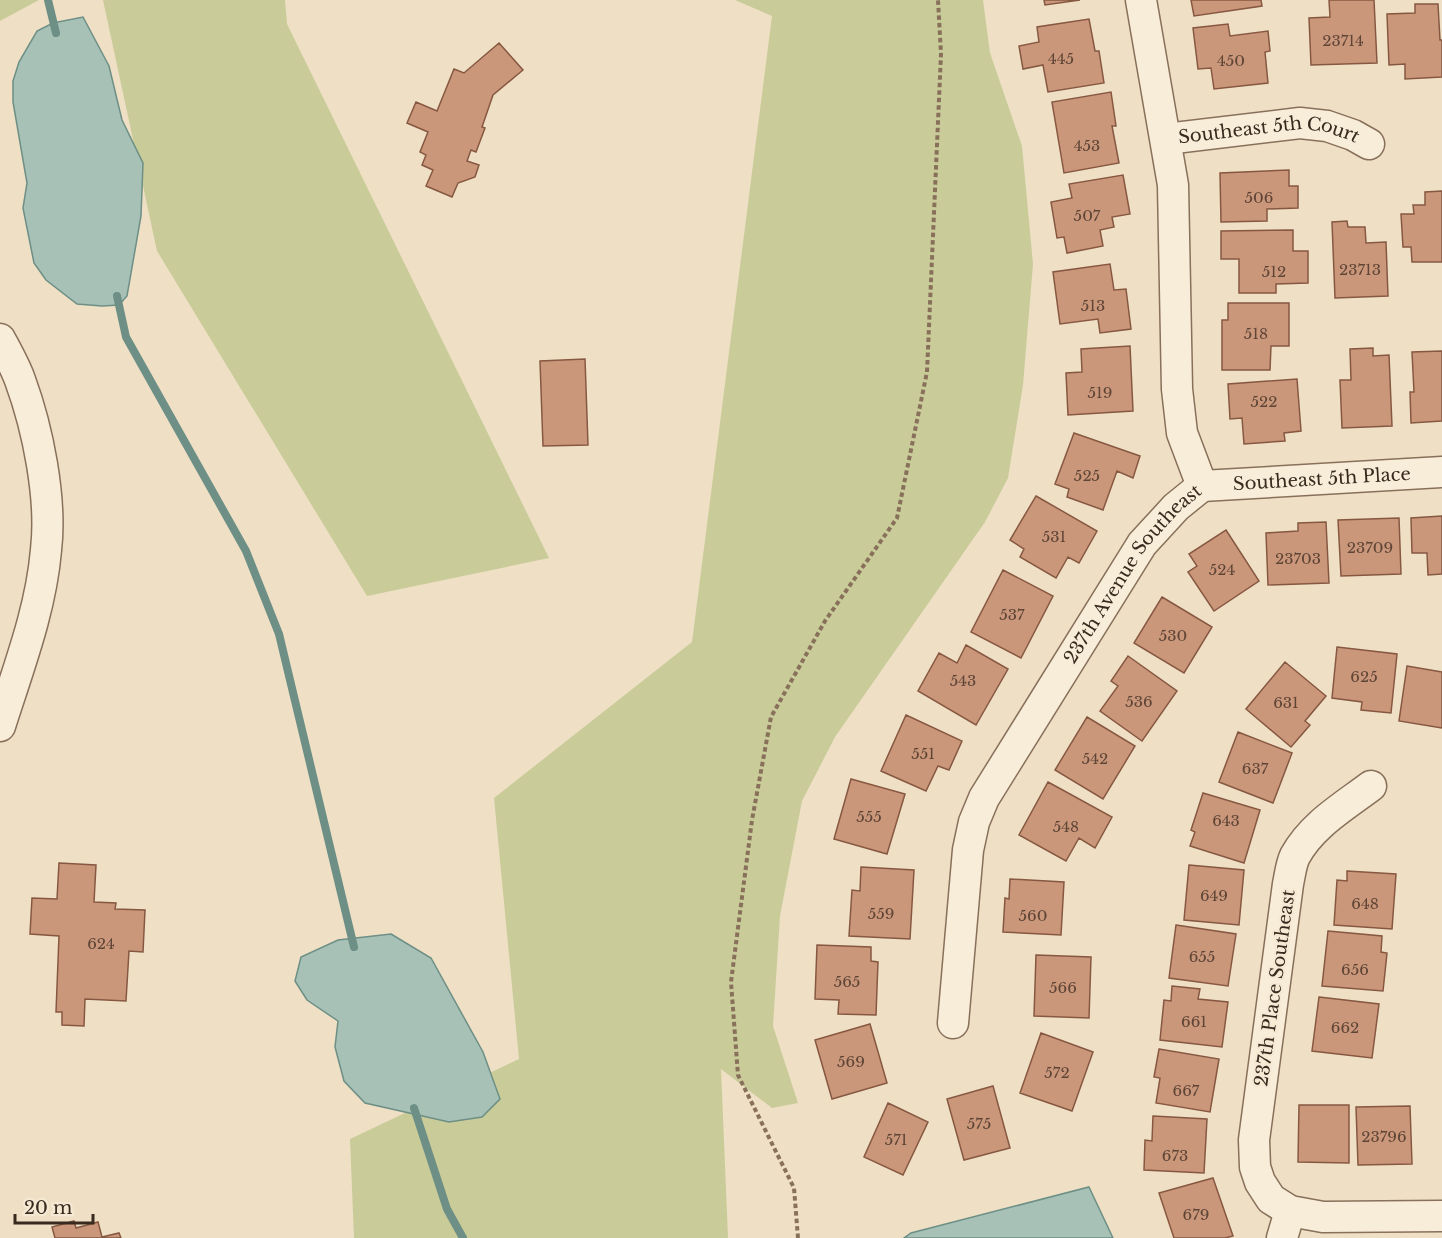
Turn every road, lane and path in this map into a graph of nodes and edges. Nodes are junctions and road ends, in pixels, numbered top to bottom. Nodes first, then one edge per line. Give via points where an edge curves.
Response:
1 (938, 0) edge
2 (1141, 0) edge
3 (1166, 140) junction
4 (1369, 144) dead end
5 (0, 339) edge
6 (1442, 472) edge
7 (1202, 486) junction
8 (7, 678) edge
9 (0, 726) edge
10 (1371, 786) dead end
11 (953, 1023) dead end
12 (1442, 1216) edge
13 (1286, 1225) edge
14 (798, 1238) edge

1 - 14 path via 941,54 927,372 897,518 825,621 771,717 752,820 731,982 738,1075 794,1188
2 - 3 street, 237th Avenue Southeast
3 - 4 street, Southeast 5th Court via 1300,123 1327,126
3 - 7 street, 237th Avenue Southeast via 1173,185 1177,389 1182,433
5 - 8 street via 20,378 36,429 45,492 47,549 36,609
6 - 7 street, Southeast 5th Place
7 - 11 street, 237th Avenue Southeast via 1142,544 984,798 968,850
8 - 9 street
10 - 13 street, 237th Place Southeast via 1321,823 1293,858 1254,1140 1260,1182
12 - 13 street via 1323,1217

